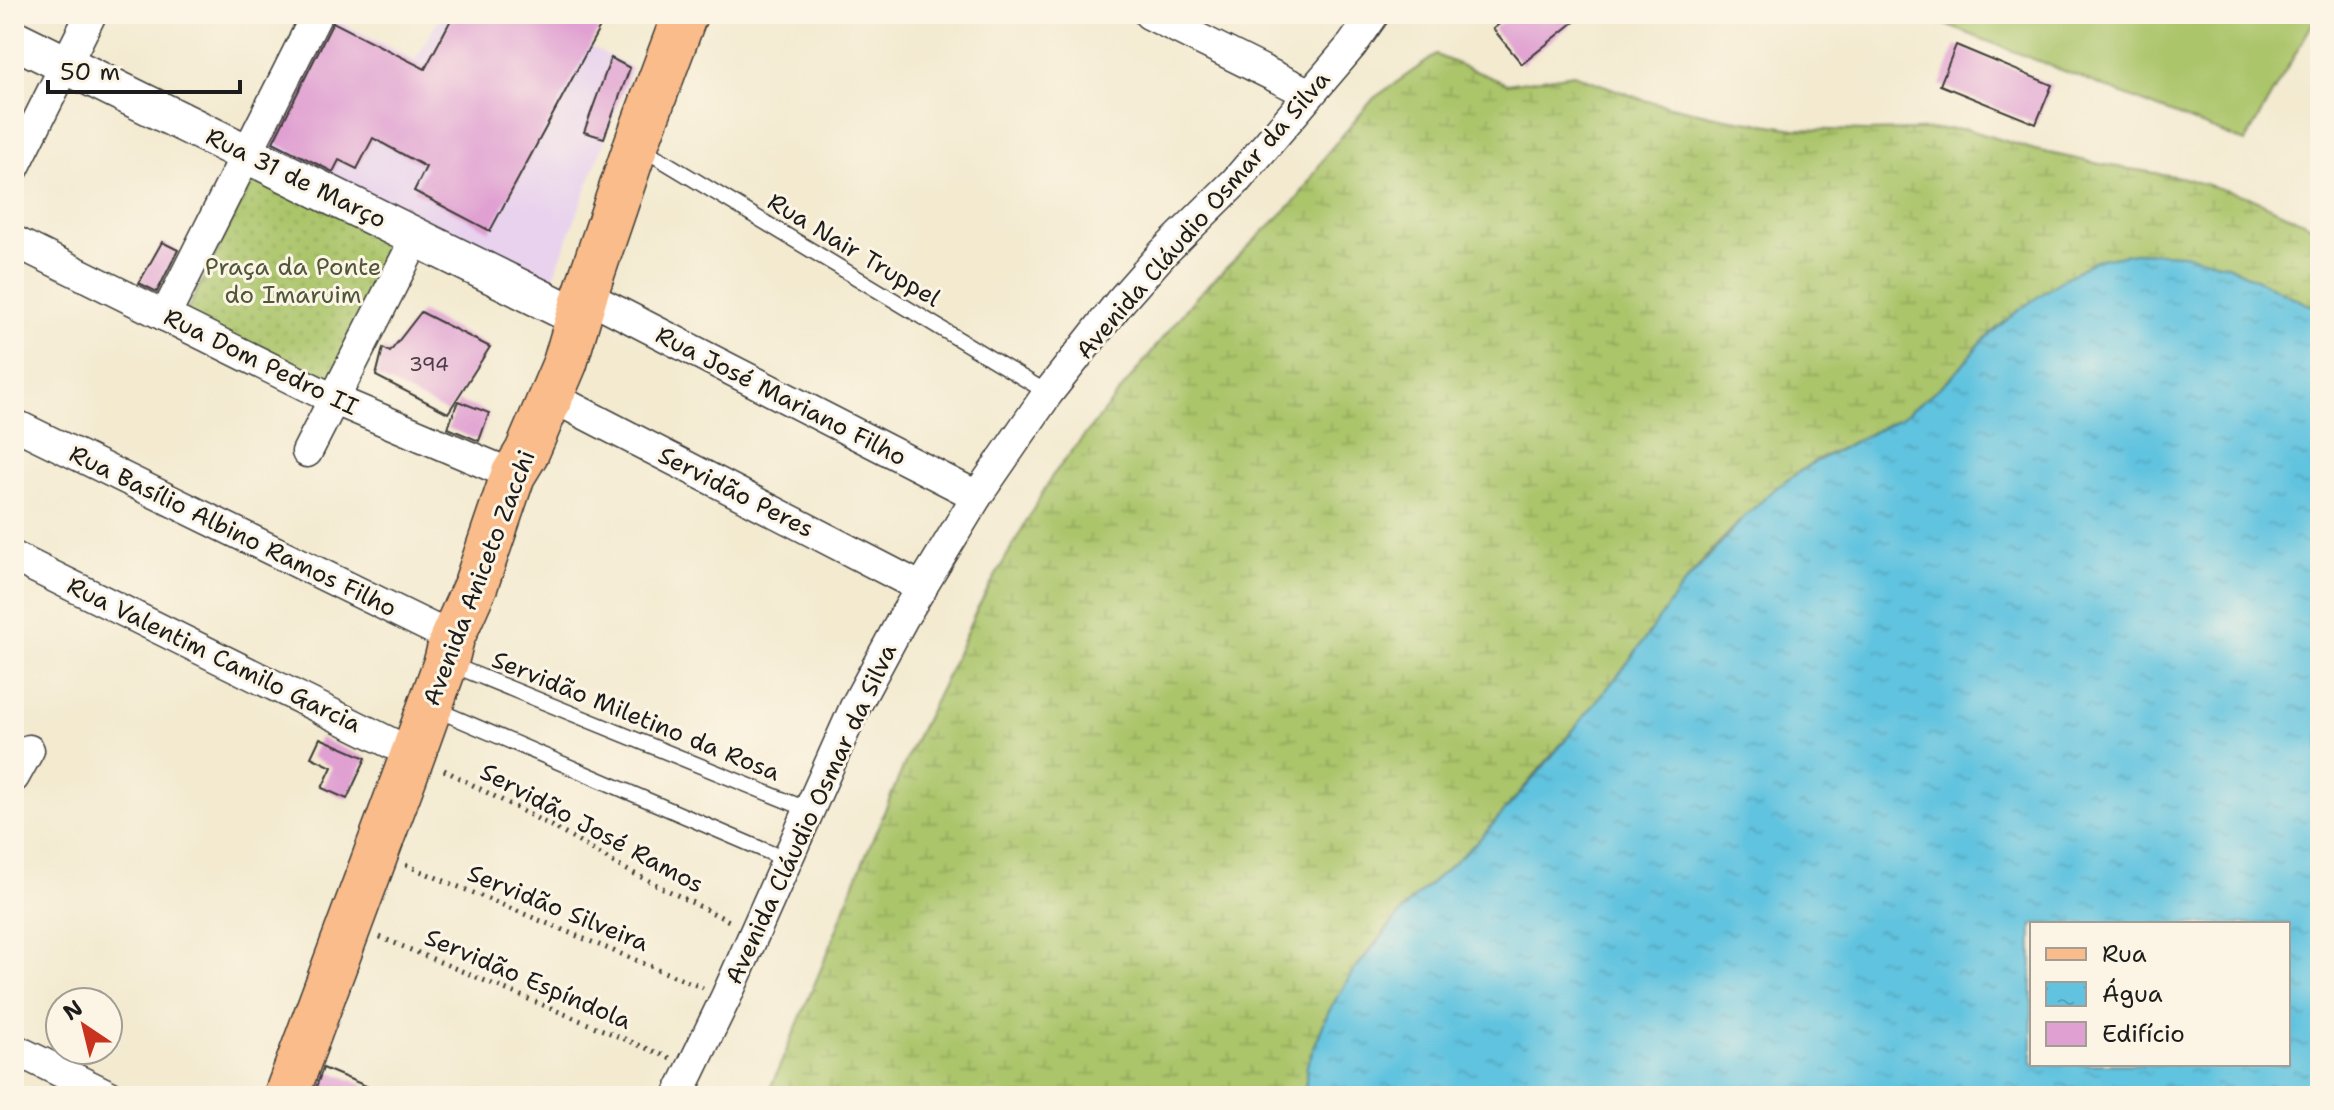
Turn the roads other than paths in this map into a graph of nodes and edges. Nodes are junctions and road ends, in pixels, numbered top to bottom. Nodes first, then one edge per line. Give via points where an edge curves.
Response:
1 (91, 14) edge
2 (317, 14) edge
3 (685, 14) edge
4 (1149, 14) edge
5 (1374, 14) edge
6 (14, 39) edge
7 (66, 64) junction
8 (1310, 94) junction
9 (636, 145) junction
10 (246, 154) junction
11 (14, 168) edge
12 (416, 238) junction
13 (14, 241) edge
14 (581, 306) junction
15 (165, 316) junction
16 (1048, 393) junction
17 (550, 396) junction
18 (333, 399) junction
19 (14, 424) edge
20 (307, 452) dead end
21 (513, 475) junction
22 (977, 496) junction
23 (14, 557) edge
24 (922, 588) junction
25 (449, 650) junction
26 (429, 706) junction
27 (29, 750) dead end
28 (413, 754) junction
29 (14, 777) edge
30 (809, 810) junction
31 (787, 860) junction
32 (14, 1049) edge
33 (110, 1096) edge
34 (286, 1096) edge
35 (678, 1096) edge

1 - 7 street
2 - 10 street
3 - 9 main road, Avenida Aniceto Zacchi
4 - 8 street
5 - 8 street, Avenida Cláudio Osmar da Silva
6 - 7 street, Rua 31 de Março
7 - 10 street, Rua 31 de Março
7 - 11 street
8 - 16 street, Avenida Cláudio Osmar da Silva via 1235,182 1119,303
9 - 14 main road, Avenida Aniceto Zacchi
9 - 16 lane, Rua Nair Truppel
10 - 12 street, Rua 31 de Março
10 - 15 street
12 - 14 street, Rua 31 de Março
12 - 18 street
13 - 15 street, Rua Dom Pedro II
14 - 17 main road, Avenida Aniceto Zacchi
14 - 22 street, Rua José Mariano Filho
15 - 18 street, Rua Dom Pedro II
16 - 22 street, Avenida Cláudio Osmar da Silva
17 - 21 main road, Avenida Aniceto Zacchi
17 - 24 street, Servidão Peres
18 - 20 street
18 - 21 street, Rua Dom Pedro II
19 - 25 street, Rua Basílio Albino Ramos Filho
21 - 25 main road, Avenida Aniceto Zacchi
22 - 24 street, Avenida Cláudio Osmar da Silva
23 - 28 street, Rua Valentim Camilo Garcia
24 - 30 street, Avenida Cláudio Osmar da Silva via 855,707
25 - 26 main road, Avenida Aniceto Zacchi
25 - 30 lane, Servidão Miletino da Rosa
26 - 28 main road, Avenida Aniceto Zacchi
26 - 31 lane
27 - 29 street
28 - 34 main road, Avenida Aniceto Zacchi
30 - 31 street, Avenida Cláudio Osmar da Silva
31 - 35 street, Avenida Cláudio Osmar da Silva
32 - 33 street

